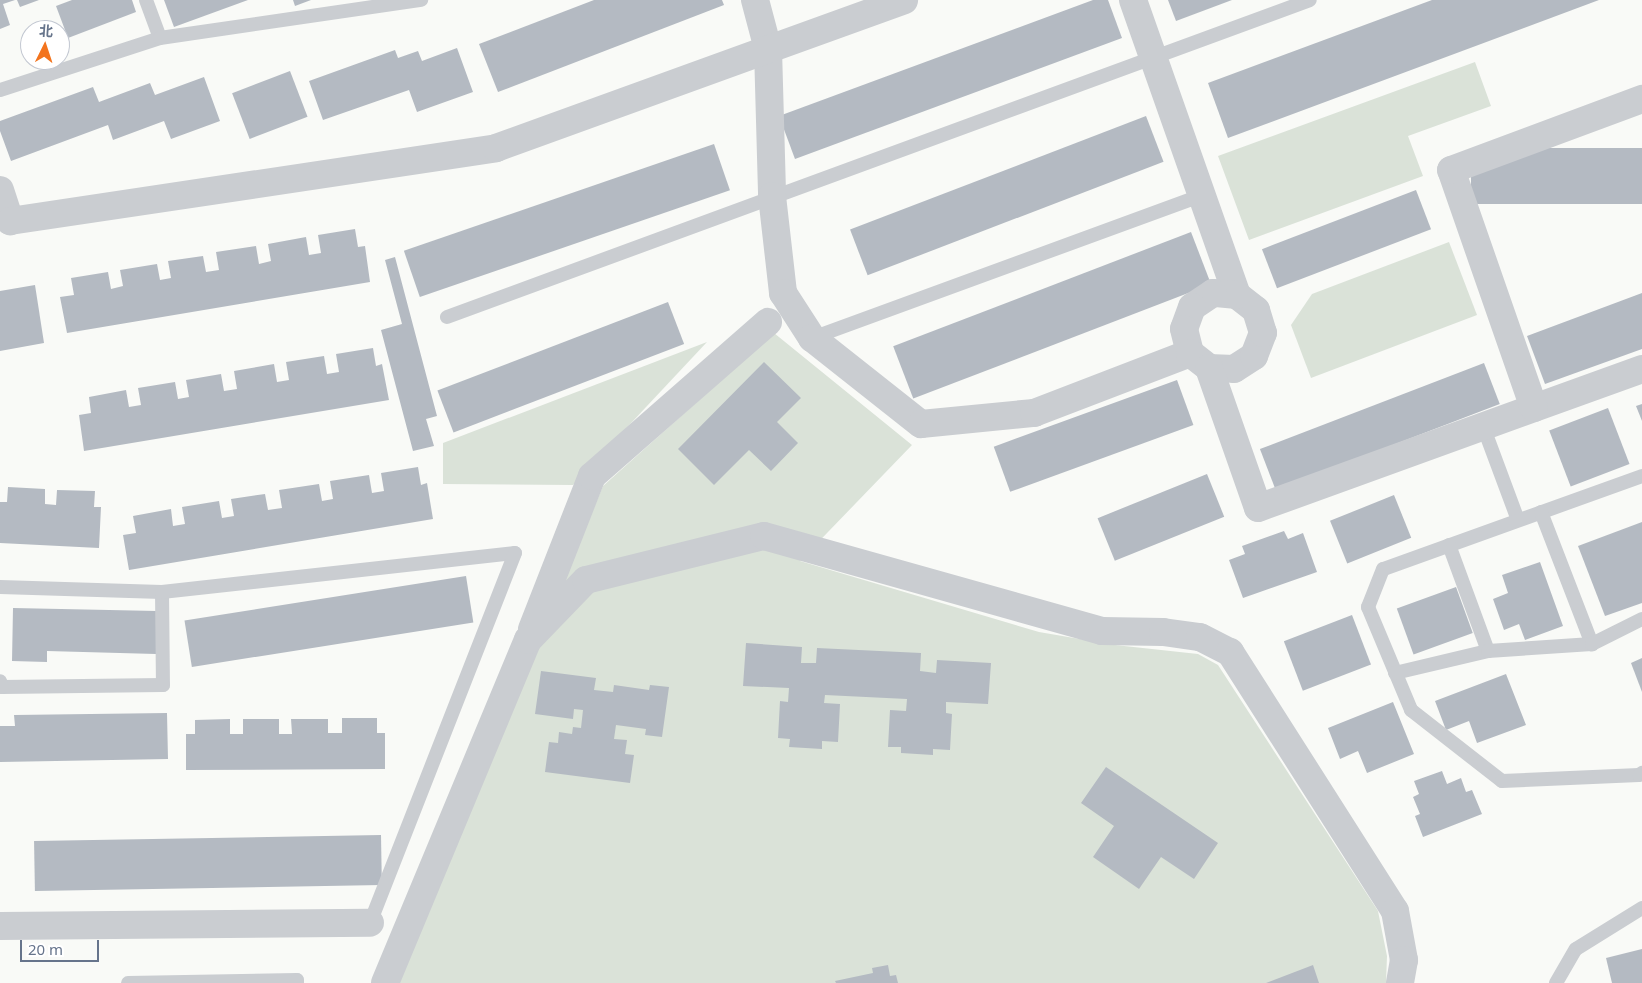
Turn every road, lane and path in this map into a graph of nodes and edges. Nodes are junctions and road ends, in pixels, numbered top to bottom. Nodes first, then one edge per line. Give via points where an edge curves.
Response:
1 (146, 0) edge
2 (421, 0) edge
3 (755, 0) edge
4 (904, 0) edge
5 (1133, 0) edge
6 (1310, 0) edge
7 (382, 3) edge
8 (160, 38) junction
9 (768, 49) junction
10 (1154, 58) junction
11 (0, 90) edge
12 (1642, 99) edge
13 (0, 190) edge
14 (1202, 195) junction
15 (772, 196) junction
16 (1237, 295) junction
17 (447, 317) dead end
18 (768, 322) dead end
19 (812, 338) junction
20 (1200, 360) junction
21 (1642, 369) edge
22 (1534, 408) junction
23 (1483, 426) junction
24 (1642, 476) edge
25 (1541, 512) junction
26 (1518, 520) junction
27 (1449, 545) junction
28 (0, 587) edge
29 (162, 592) junction
30 (1642, 619) edge
31 (528, 640) junction
32 (1592, 644) junction
33 (1488, 651) junction
34 (1395, 673) junction
35 (0, 681) edge
36 (1642, 772) edge
37 (1642, 908) edge
38 (370, 923) joint
39 (0, 926) edge
40 (128, 983) edge
41 (297, 983) edge
42 (384, 983) edge
43 (1400, 983) edge
44 (1556, 983) edge

1 - 8 lane
2 - 7 lane
3 - 9 street
4 - 9 street
5 - 10 street
6 - 10 lane
7 - 8 lane
8 - 11 lane
9 - 13 street via 496,148 10,221
9 - 15 street
10 - 14 street
10 - 15 lane
12 - 22 street via 1451,170
14 - 16 street
14 - 19 lane
15 - 17 lane
15 - 19 street via 783,293
16 - 20 street via 1213,293 1192,306 1184,329
16 - 20 street via 1256,310 1263,333 1254,356 1234,369
18 - 31 street via 592,476
19 - 20 street via 921,424 1034,413
20 - 23 street via 1258,508
21 - 22 street
22 - 23 street
23 - 26 lane
24 - 25 lane
25 - 26 lane
25 - 32 lane
26 - 27 lane
27 - 33 lane
27 - 34 lane via 1383,569 1368,607
28 - 29 lane
29 - 35 lane via 163,685 2,687
29 - 38 lane via 514,553
30 - 32 lane
31 - 42 street
31 - 43 street via 586,580 764,536 1102,630 1200,637 1230,652 1395,911 1404,960
32 - 33 lane
33 - 34 lane
34 - 36 lane via 1411,710 1502,781 1639,775
37 - 44 lane via 1576,949
38 - 39 street
40 - 41 lane via 297,980

